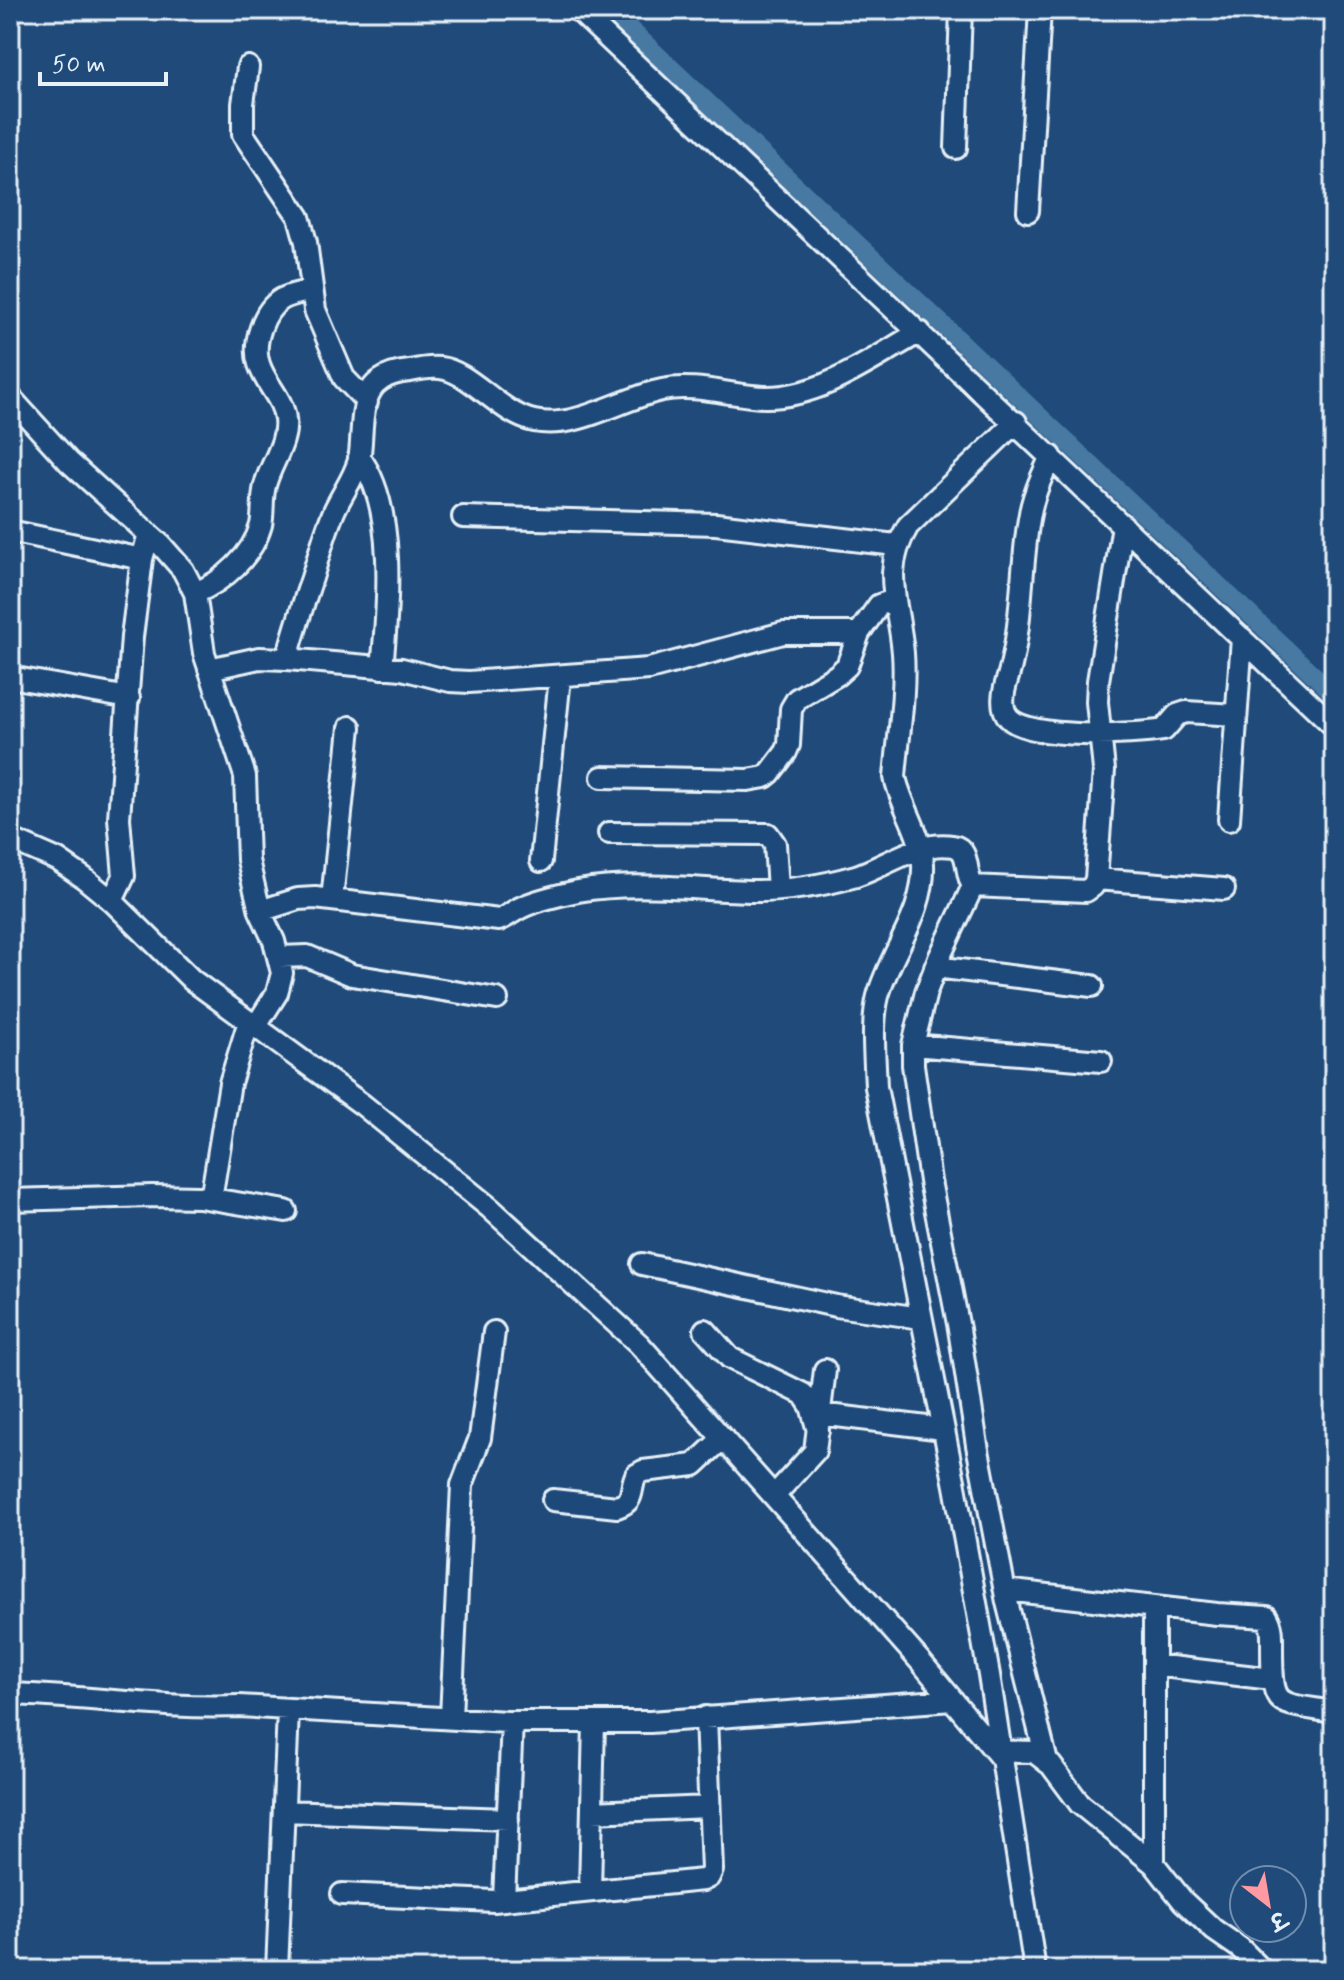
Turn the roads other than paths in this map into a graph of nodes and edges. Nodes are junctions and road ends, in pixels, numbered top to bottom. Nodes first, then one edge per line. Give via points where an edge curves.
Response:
1 (578, 10) edge
2 (961, 10) edge
3 (1040, 10) edge
4 (248, 67) dead end
5 (956, 148) dead end
6 (1028, 211) dead end
7 (311, 290) junction
8 (920, 332) junction
9 (10, 397) edge
10 (367, 402) junction
11 (1016, 422) junction
12 (1051, 456) junction
13 (359, 457) junction
14 (463, 517) dead end
15 (1123, 525) junction
16 (10, 531) edge
17 (149, 534) junction
18 (896, 545) junction
19 (142, 559) junction
20 (195, 593) junction
21 (894, 600) junction
22 (859, 633) junction
23 (1242, 638) junction
24 (287, 659) junction
25 (382, 668) junction
26 (209, 669) junction
27 (10, 677) edge
28 (560, 677) junction
29 (129, 698) junction
30 (1236, 715) junction
31 (1334, 726) edge
32 (350, 727) dead end
33 (1102, 736) junction
34 (602, 777) dead end
35 (1229, 820) dead end
36 (609, 833) dead end
37 (10, 839) edge
38 (932, 848) junction
39 (541, 861) dead end
40 (1096, 879) junction
41 (973, 886) junction
42 (778, 889) junction
43 (1224, 889) dead end
44 (332, 900) junction
45 (112, 901) junction
46 (260, 911) junction
47 (279, 957) junction
48 (935, 967) junction
49 (1092, 986) dead end
50 (497, 999) dead end
51 (253, 1024) junction
52 (913, 1045) junction
53 (1101, 1061) dead end
54 (211, 1199) junction
55 (10, 1200) edge
56 (286, 1211) dead end
57 (642, 1264) dead end
58 (921, 1318) junction
59 (705, 1330) dead end
60 (494, 1332) dead end
61 (825, 1370) dead end
62 (819, 1422) junction
63 (943, 1429) junction
64 (723, 1438) junction
65 (774, 1496) junction
66 (553, 1500) dead end
67 (1005, 1590) junction
68 (1154, 1607) junction
69 (1154, 1665) junction
70 (1272, 1679) junction
71 (10, 1694) edge
72 (953, 1700) junction
73 (288, 1711) junction
74 (1334, 1712) edge
75 (451, 1717) junction
76 (706, 1717) junction
77 (512, 1722) junction
78 (594, 1722) junction
79 (1003, 1753) junction
80 (1040, 1757) junction
81 (709, 1807) junction
82 (284, 1811) junction
83 (592, 1812) junction
84 (508, 1819) junction
85 (1154, 1864) junction
86 (590, 1891) junction
87 (342, 1894) dead end
88 (504, 1899) junction
89 (277, 1970) edge
90 (1035, 1970) edge
91 (1262, 1970) edge

1 - 8 street
2 - 5 street
3 - 6 street
4 - 7 street via 243,134 299,217
7 - 10 street via 344,378
7 - 20 street via 278,302 260,332 259,367 282,407 285,431 265,484 258,532 228,576
8 - 10 street via 832,381 784,397 668,388 580,418 535,421 516,415 442,368 380,380
8 - 11 street
9 - 17 street via 69,462
10 - 13 street
11 - 12 street
11 - 18 street via 908,526
12 - 15 street
12 - 33 street via 1029,518 1005,713 1021,727
13 - 24 street via 325,535
13 - 25 street via 379,496 388,569
14 - 18 street via 716,524
15 - 23 street
15 - 33 street via 1098,681
16 - 19 street
17 - 19 street
17 - 20 street via 174,558
18 - 21 street
19 - 29 street
20 - 26 street
21 - 22 street via 879,605
21 - 38 street via 903,654 895,777 899,797
22 - 28 street via 783,633 649,669
22 - 34 street via 847,666 797,699 791,709 789,745 765,777
23 - 30 street
23 - 31 street
24 - 25 street
24 - 26 street via 259,658
25 - 28 street via 469,682
26 - 46 street via 245,776 248,860
27 - 29 street
28 - 39 street
29 - 45 street via 118,828 124,876
30 - 33 street via 1186,712 1164,730
30 - 35 street
32 - 44 street
33 - 40 street
36 - 42 street via 768,834 775,844
37 - 45 street via 58,860
38 - 41 street via 962,850
38 - 42 street via 856,876
38 - 58 street via 923,865 914,918 885,973 875,1030 876,1087
40 - 41 street via 1086,891
40 - 43 street
41 - 48 street
42 - 44 street via 578,891 499,920
44 - 46 street via 298,899
45 - 51 street via 192,980
46 - 47 street
47 - 50 street via 307,956 352,975
47 - 51 street via 277,993
48 - 49 street
48 - 52 street
51 - 54 street via 230,1083
51 - 64 street via 490,1208 639,1344
52 - 53 street
52 - 67 street via 930,1181
54 - 55 street
54 - 56 street
57 - 58 street via 836,1306
58 - 63 street
59 - 62 street via 730,1358 803,1394
60 - 75 street via 480,1438 462,1485
61 - 62 street
62 - 63 street
62 - 65 street via 811,1458
63 - 79 street
64 - 65 street
64 - 66 street via 694,1465 636,1475 631,1499 617,1507
65 - 72 street
67 - 68 street
67 - 80 street
68 - 69 street
68 - 70 street via 1267,1617 1272,1628
69 - 70 street
69 - 85 street
70 - 74 street via 1280,1701
71 - 73 street
72 - 76 street
72 - 79 street
73 - 75 street
73 - 82 street
75 - 77 street
76 - 78 street
76 - 81 street
77 - 78 street
77 - 84 street
78 - 83 street
79 - 80 street
79 - 90 street
80 - 85 street via 1080,1804
81 - 83 street
81 - 86 street via 709,1877
82 - 84 street
82 - 89 street
83 - 86 street
84 - 88 street
85 - 91 street via 1183,1901
86 - 88 street
87 - 88 street

